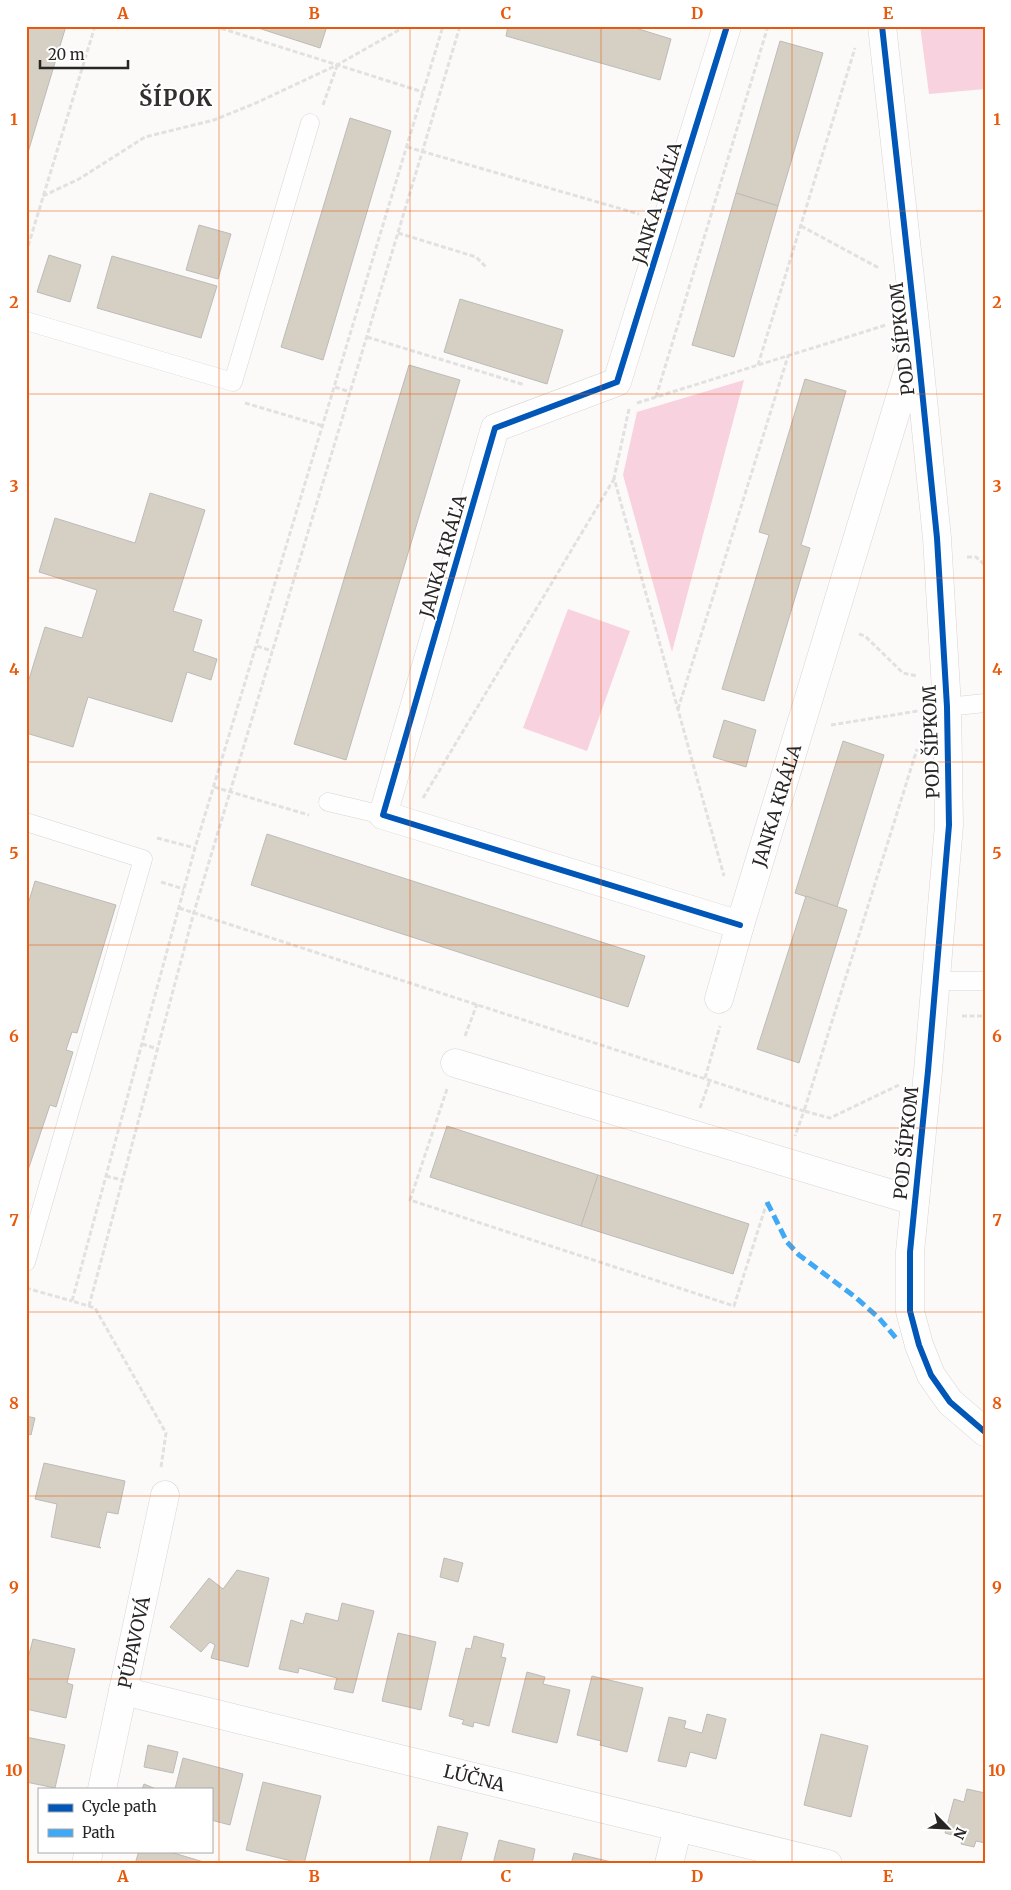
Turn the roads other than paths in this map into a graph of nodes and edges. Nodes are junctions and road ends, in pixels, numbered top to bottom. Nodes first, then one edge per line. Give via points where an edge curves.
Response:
1 (726, 26) edge
2 (882, 26) edge
3 (315, 117) road end
4 (26, 321) edge
5 (918, 341) junction
6 (985, 703) edge
7 (935, 709) junction
8 (328, 802) dead end
9 (396, 819) junction
10 (26, 822) edge
11 (740, 925) junction
12 (936, 981) junction
13 (985, 981) edge
14 (719, 999) road end
15 (455, 1063) road end
16 (915, 1201) junction
17 (26, 1262) edge
18 (985, 1432) edge
19 (165, 1495) road end
20 (123, 1691) junction
21 (102, 1788) edge
22 (678, 1827) junction
23 (669, 1864) edge
24 (828, 1864) edge

1 - 9 street, JANKA KRÁĽA via 617,382 496,428
2 - 5 street, POD ŠÍPKOM
3 - 4 lane via 233,382
5 - 7 street, POD ŠÍPKOM via 937,538
5 - 11 street, JANKA KRÁĽA
6 - 7 lane
7 - 12 street, POD ŠÍPKOM via 948,825
8 - 9 lane
9 - 11 street
10 - 17 lane via 143,859
11 - 14 street, JANKA KRÁĽA
12 - 13 lane
12 - 16 street, POD ŠÍPKOM
15 - 16 street
16 - 18 street, POD ŠÍPKOM via 910,1252 910,1311 919,1345 931,1375 950,1402
19 - 20 street, PÚPAVOVÁ
20 - 21 street, PÚPAVOVÁ
20 - 22 street, LÚČNA
22 - 23 street
22 - 24 street, LÚČNA

